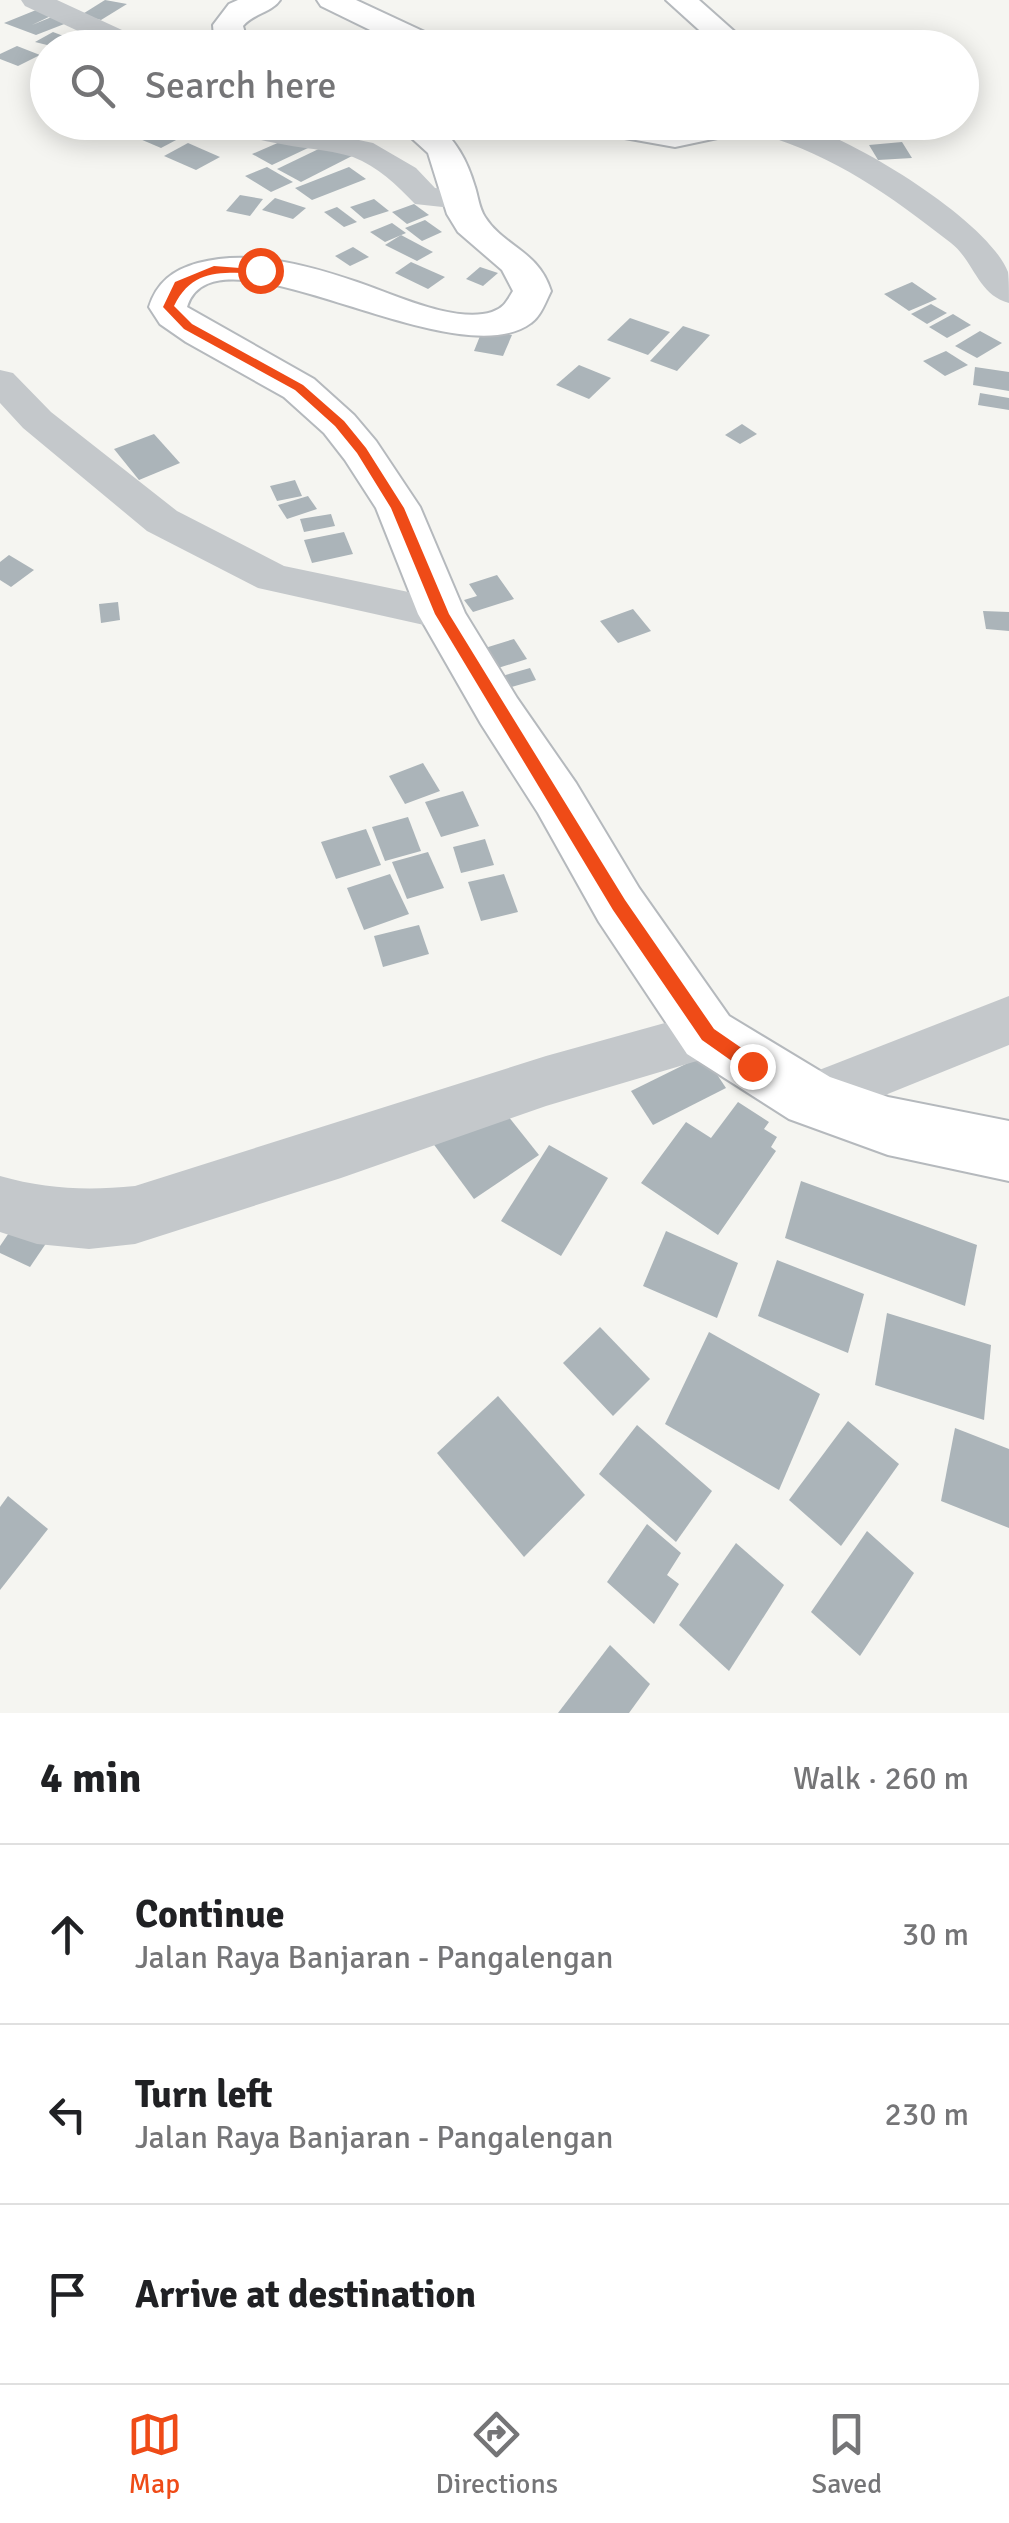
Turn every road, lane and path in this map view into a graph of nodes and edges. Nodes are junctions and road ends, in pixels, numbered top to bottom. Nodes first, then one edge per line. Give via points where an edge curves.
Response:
1 (35, 0) edge
2 (332, 0) edge
3 (681, 0) edge
4 (255, 3) edge
5 (99, 30) edge
6 (228, 30) edge
7 (395, 30) edge
8 (717, 30) edge
9 (322, 140) edge
10 (435, 140) edge
11 (820, 140) edge
12 (461, 199) junction
13 (1009, 292) edge
14 (0, 380) edge
15 (442, 614) junction
16 (1009, 1020) edge
17 (708, 1035) junction
18 (811, 1099) junction
19 (1009, 1151) edge
20 (0, 1204) edge

1 - 5 street
2 - 7 main road
3 - 8 main road
4 - 6 main road via 233,15
9 - 12 street via 376,152 426,197
10 - 12 main road via 443,146
11 - 13 street via 873,168 965,238
12 - 15 main road via 472,226 531,283 529,302 502,320 440,323 325,284 241,267 193,276 179,284 168,307 188,326 299,388 339,424 398,508
14 - 15 street via 37,420 162,521 273,578
15 - 17 main road via 619,905
16 - 18 street
17 - 18 main road
17 - 20 street via 135,1215 89,1220
18 - 19 main road via 888,1126

